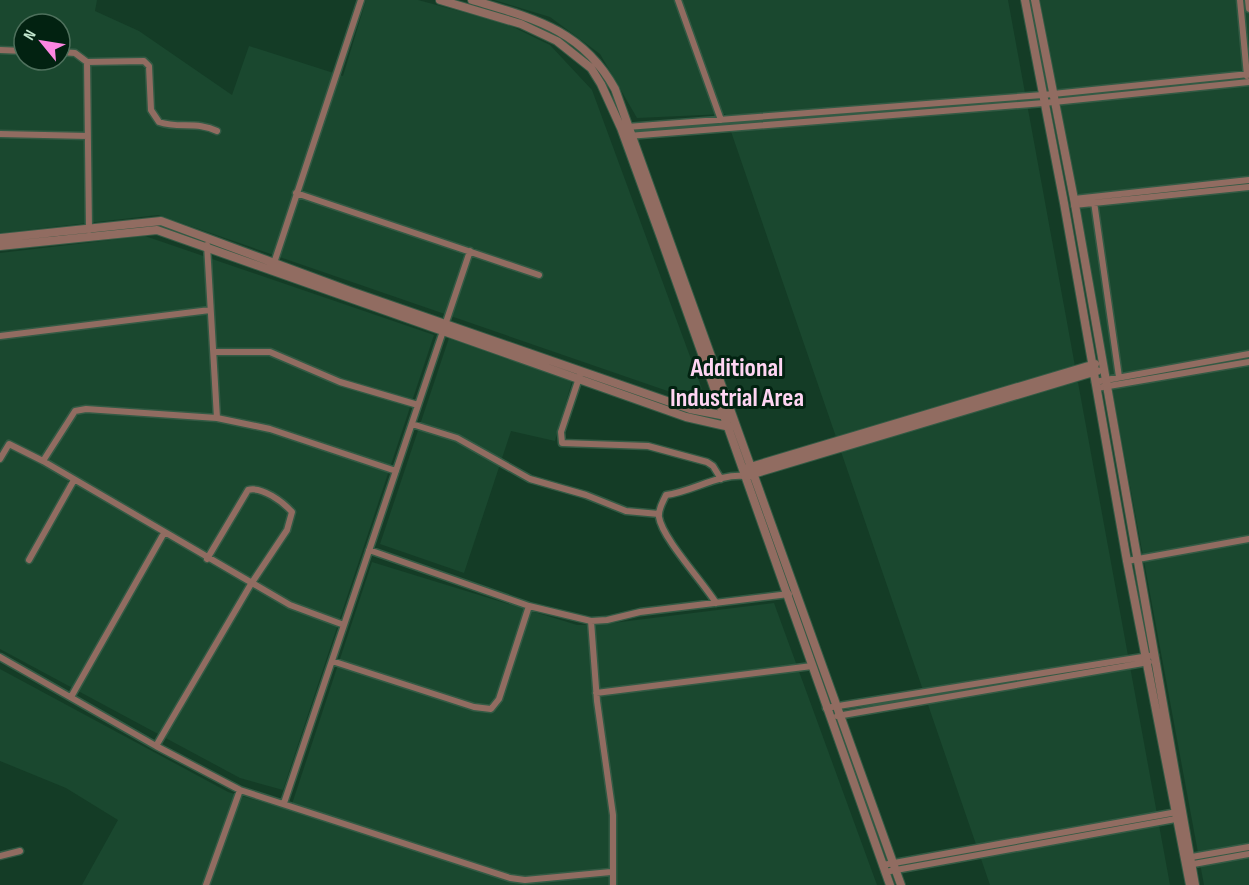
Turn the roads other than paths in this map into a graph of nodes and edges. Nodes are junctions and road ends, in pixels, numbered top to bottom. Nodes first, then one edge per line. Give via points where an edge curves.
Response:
1 (361, 0) edge
2 (440, 0) edge
3 (472, 0) edge
4 (678, 0) edge
5 (1025, 0) edge
6 (1035, 0) edge
7 (1240, 0) edge
8 (1248, 0) edge
9 (1249, 9) edge
10 (72, 53) edge
11 (87, 62) junction
12 (1248, 74) edge
13 (1248, 82) edge
14 (1048, 98) junction
15 (946, 103) junction
16 (947, 111) junction
17 (721, 120) junction
18 (217, 130) dead end
19 (626, 132) junction
20 (0, 134) edge
21 (88, 136) junction
22 (1249, 180) edge
23 (1249, 187) edge
24 (297, 193) junction
25 (1074, 202) junction
26 (1094, 202) junction
27 (89, 233) junction
28 (0, 238) edge
29 (207, 242) junction
30 (0, 246) edge
31 (470, 251) junction
32 (273, 266) junction
33 (539, 275) dead end
34 (210, 310) junction
35 (445, 327) junction
36 (0, 336) edge
37 (214, 352) junction
38 (1249, 354) edge
39 (1249, 362) edge
40 (1102, 366) junction
41 (1093, 369) junction
42 (580, 375) junction
43 (1119, 377) junction
44 (1106, 383) junction
45 (1096, 385) junction
46 (418, 405) junction
47 (727, 416) junction
48 (217, 418) junction
49 (412, 424) junction
50 (730, 427) junction
51 (0, 459) edge
52 (43, 461) junction
53 (396, 471) junction
54 (746, 472) junction
55 (721, 479) junction
56 (74, 480) junction
57 (659, 514) junction
58 (164, 533) junction
59 (1249, 539) edge
60 (369, 550) junction
61 (207, 559) junction
62 (1137, 559) junction
63 (29, 560) dead end
64 (1127, 561) junction
65 (251, 584) junction
66 (796, 593) junction
67 (786, 595) junction
68 (716, 603) junction
69 (529, 606) junction
70 (591, 621) junction
71 (344, 626) junction
72 (0, 657) edge
73 (1152, 659) junction
74 (332, 661) junction
75 (812, 666) junction
76 (596, 693) junction
77 (70, 697) junction
78 (837, 706) junction
79 (826, 708) junction
80 (840, 715) junction
81 (830, 717) junction
82 (156, 746) junction
83 (240, 790) junction
84 (284, 803) junction
85 (1181, 814) junction
86 (1249, 847) edge
87 (20, 850) dead end
88 (1249, 854) edge
89 (0, 856) edge
90 (1189, 861) junction
91 (894, 866) junction
92 (884, 868) junction
93 (611, 872) junction
94 (206, 885) edge
95 (613, 885) edge
96 (890, 885) edge
97 (901, 885) edge
98 (1190, 885) edge
99 (1195, 885) edge

1 - 24 street
2 - 19 street via 520,24 564,45 598,77
3 - 19 street via 544,23 575,41 608,77
4 - 17 street
5 - 14 street
6 - 14 street
7 - 12 street
8 - 9 street
10 - 11 street
11 - 18 street via 144,60 149,66 152,110 159,122
11 - 21 street
12 - 13 street
12 - 14 street
13 - 14 street
14 - 15 street
14 - 16 street
14 - 25 street
14 - 41 street
15 - 16 street
15 - 17 street
16 - 19 street
17 - 19 street
19 - 47 street
20 - 21 street
21 - 27 street
22 - 25 street
23 - 26 street
24 - 31 street
24 - 32 street
25 - 26 street
25 - 40 street
26 - 43 street
27 - 28 street
27 - 29 street via 161,221
27 - 30 street
29 - 32 street
29 - 34 street
31 - 33 street
31 - 35 street
32 - 35 street
34 - 36 street
34 - 37 street
35 - 42 street
35 - 46 street
37 - 46 street via 270,352 340,382
37 - 48 street
38 - 43 street
39 - 44 street
40 - 41 street
40 - 44 street
41 - 45 street
41 - 54 street
42 - 47 street via 690,409
42 - 50 street via 687,417
42 - 55 street via 561,432 562,443 659,448 707,462
43 - 44 street
44 - 45 street
44 - 62 street
45 - 64 street
46 - 49 street
47 - 50 street
48 - 52 street via 75,411
48 - 53 street via 270,429
49 - 53 street
49 - 57 street via 457,438 530,479 626,511
50 - 54 street
51 - 52 street via 9,444
52 - 56 street
53 - 60 street
54 - 55 street
54 - 66 street
54 - 67 street
55 - 57 street via 666,495
56 - 58 street
56 - 63 street
57 - 68 street via 685,563
58 - 61 street
58 - 77 street
59 - 62 street
60 - 69 street
60 - 71 street
61 - 65 street
61 - 65 street via 248,490 267,494 289,509 292,516
62 - 64 street
62 - 73 street
64 - 73 street
65 - 71 street via 290,605
65 - 82 street
66 - 67 street
66 - 78 street
67 - 68 street
67 - 75 street
68 - 70 street
69 - 70 street
69 - 74 street via 499,699 491,710
70 - 76 street
71 - 74 street
72 - 77 street
73 - 78 street
73 - 80 street
73 - 85 street
74 - 84 street
75 - 76 street
75 - 79 street
76 - 93 street via 613,815
77 - 82 street
78 - 79 street
78 - 80 street
79 - 81 street
80 - 81 street
80 - 91 street
81 - 92 street
82 - 83 street
83 - 84 street
83 - 94 street
84 - 93 street via 510,878
85 - 90 street
85 - 91 street
86 - 90 street
87 - 89 street
88 - 90 street
90 - 98 street
90 - 99 street
91 - 92 street
91 - 97 street
92 - 96 street
93 - 95 street

